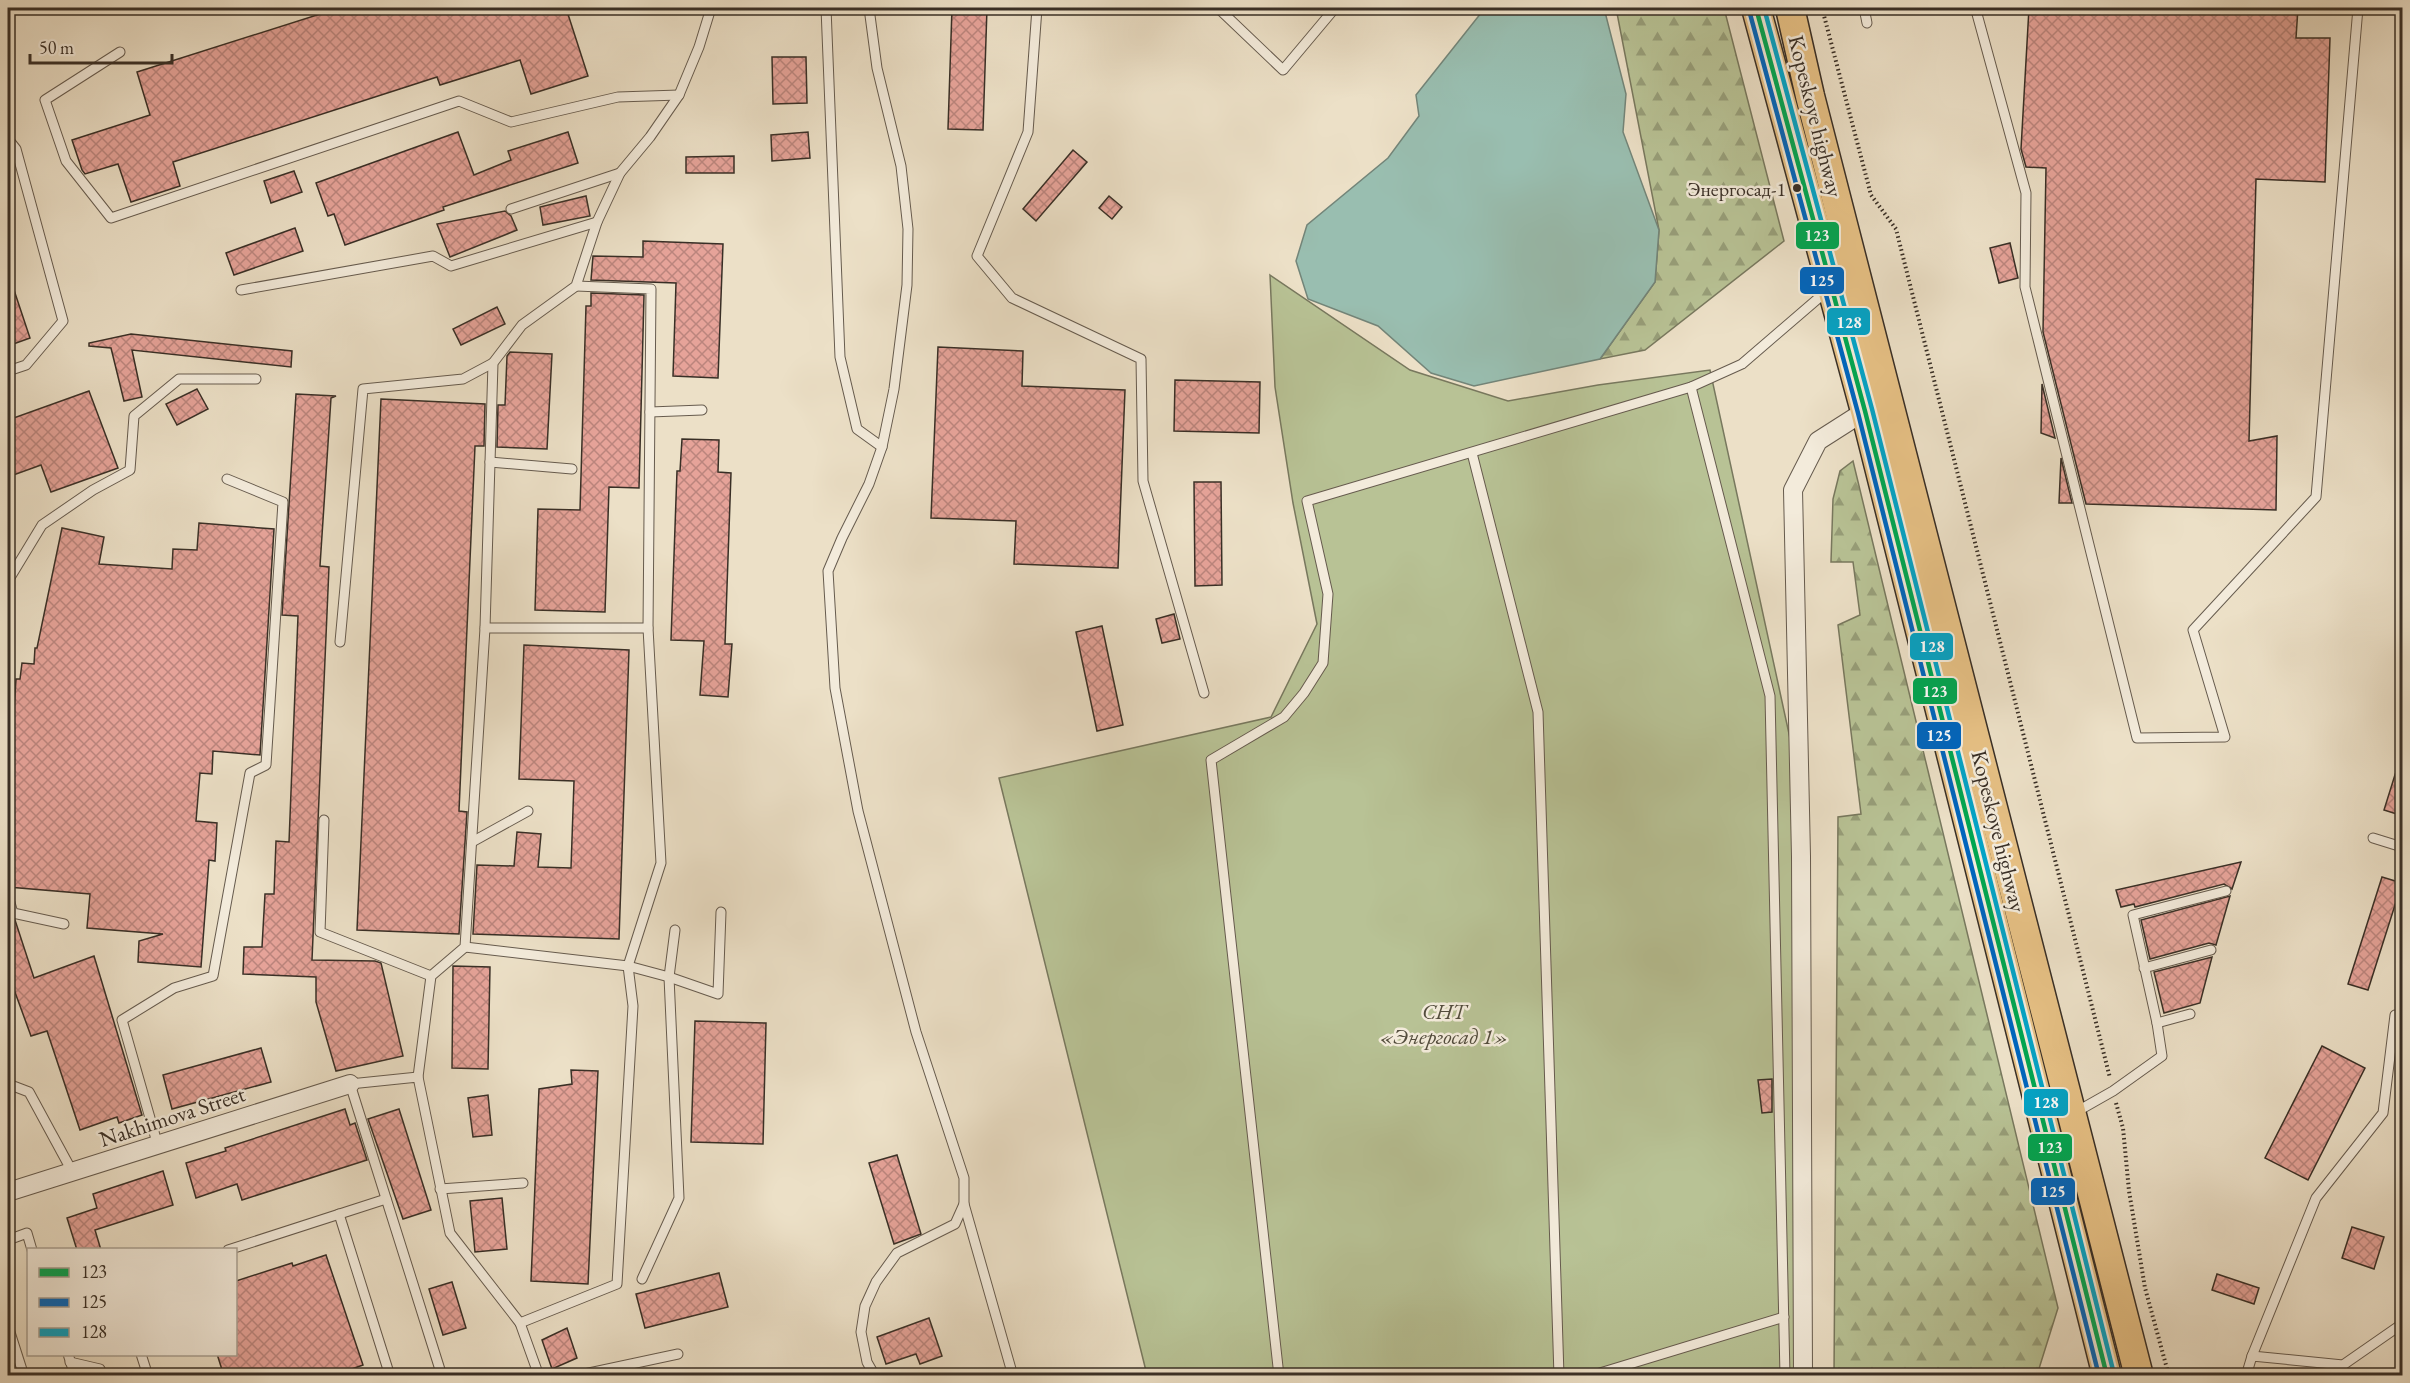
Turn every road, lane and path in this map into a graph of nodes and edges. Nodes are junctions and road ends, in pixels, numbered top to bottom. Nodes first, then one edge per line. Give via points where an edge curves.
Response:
1 (711, 8) edge
2 (826, 8) edge
3 (869, 8) edge
4 (1037, 8) edge
5 (1218, 8) edge
6 (1335, 8) edge
7 (1756, 8) edge
8 (1790, 8) edge
9 (1821, 8) edge
10 (1864, 8) edge
11 (1977, 8) edge
12 (2358, 8) edge
13 (1867, 23) dead end
14 (120, 52) dead end
15 (679, 95) junction
16 (8, 139) edge
17 (620, 173) junction
18 (511, 209) dead end
19 (597, 222) junction
20 (576, 286) junction
21 (1832, 286) junction
22 (241, 290) dead end
23 (493, 363) junction
24 (8, 371) edge
25 (256, 379) dead end
26 (1691, 387) junction
27 (702, 410) dead end
28 (1865, 411) junction
29 (650, 412) junction
30 (882, 447) junction
31 (1472, 453) junction
32 (490, 462) junction
33 (572, 469) dead end
34 (227, 479) dead end
35 (8, 581) edge
36 (485, 628) junction
37 (648, 628) junction
38 (340, 642) dead end
39 (1204, 693) dead end
40 (528, 811) dead end
41 (324, 820) dead end
42 (2373, 838) dead end
43 (472, 842) junction
44 (2403, 847) edge
45 (2226, 891) dead end
46 (8, 896) edge
47 (721, 912) dead end
48 (64, 924) dead end
49 (675, 930) dead end
50 (465, 947) junction
51 (2211, 950) dead end
52 (628, 966) junction
53 (2144, 968) junction
54 (431, 976) junction
55 (669, 977) junction
56 (2190, 1014) dead end
57 (2395, 1015) dead end
58 (2157, 1023) junction
59 (417, 1077) junction
60 (8, 1084) edge
61 (350, 1084) junction
62 (2113, 1091) junction
63 (2072, 1114) junction
64 (158, 1146) junction
65 (73, 1173) junction
66 (523, 1183) dead end
67 (440, 1189) junction
68 (8, 1192) edge
69 (386, 1199) junction
70 (964, 1204) junction
71 (339, 1214) junction
72 (8, 1240) edge
73 (31, 1248) edge
74 (234, 1248) edge
75 (642, 1279) dead end
76 (1784, 1317) junction
77 (520, 1323) junction
78 (2403, 1324) edge
79 (8, 1326) edge
80 (678, 1354) dead end
81 (142, 1356) edge
82 (2252, 1356) junction
83 (69, 1358) edge
84 (24, 1376) edge
85 (75, 1376) edge
86 (102, 1376) edge
87 (148, 1376) edge
88 (390, 1376) edge
89 (442, 1376) edge
90 (539, 1376) edge
91 (575, 1376) edge
92 (875, 1376) edge
93 (1013, 1376) edge
94 (1279, 1376) edge
95 (1559, 1376) edge
96 (1590, 1376) edge
97 (1785, 1376) edge
98 (1803, 1376) edge
99 (2107, 1376) edge
100 (2139, 1376) edge
101 (2169, 1376) edge
102 (2246, 1376) edge

1 - 15 lane
2 - 30 lane via 840,357 857,429
3 - 30 lane via 877,68 901,166 908,229 907,285 894,389
4 - 39 lane via 1028,132 977,256 1012,298 1141,359 1143,481
5 - 6 lane via 1283,70
7 - 21 main road, Kopeskoye highway
8 - 63 main road, Kopeskoye highway
9 - 62 path via 1871,195 1896,229
10 - 13 lane
11 - 12 lane via 2026,193 2025,286 2137,738 2225,736 2193,630 2316,497
14 - 15 lane via 45,100 66,161 111,218 459,101 511,122 618,97
15 - 17 lane via 651,137
16 - 24 lane via 16,149 63,321 26,365
17 - 18 lane
17 - 19 lane
19 - 20 lane
19 - 22 lane via 452,266 433,256
20 - 23 lane via 522,325
20 - 29 lane via 651,289
21 - 26 lane via 1742,364
21 - 28 main road, Kopeskoye highway
23 - 32 lane
23 - 38 lane via 463,380 363,389
25 - 35 lane via 179,379 134,416 130,470 42,525
26 - 31 lane
26 - 76 lane via 1770,696
27 - 29 lane
28 - 98 street via 1818,441 1793,490 1802,856
28 - 99 main road, Kopeskoye highway
29 - 37 lane
30 - 70 lane via 828,572 835,688 858,811 916,1032 964,1178
31 - 94 lane via 1307,501 1328,594 1323,663 1284,717 1211,760
31 - 95 lane via 1538,712
32 - 33 lane
32 - 36 lane
34 - 64 lane via 283,502 266,765 250,773 213,976 174,988 122,1020
36 - 37 lane
36 - 43 lane
37 - 52 lane via 661,863
40 - 43 lane
41 - 54 lane via 320,932
42 - 44 lane
43 - 50 lane
45 - 53 lane via 2133,915
46 - 48 lane via 13,913
47 - 55 lane via 718,994
49 - 55 lane
50 - 52 lane
50 - 54 lane
51 - 53 lane
52 - 55 lane
52 - 77 lane via 633,1006 616,1284
53 - 58 lane
54 - 59 lane
55 - 75 lane via 679,1198
56 - 58 lane
57 - 82 lane via 2383,1113 2316,1198
58 - 62 lane via 2162,1056
59 - 61 lane
59 - 67 lane
60 - 65 lane via 29,1092
61 - 64 street, Nakhimova Street
61 - 69 lane
62 - 63 lane
62 - 101 path via 2123,1128 2145,1288
63 - 100 main road, Kopeskoye highway
64 - 65 street, Nakhimova Street
65 - 68 street, Nakhimova Street
66 - 67 lane
67 - 77 lane via 450,1233
69 - 71 lane
69 - 89 lane
70 - 92 lane via 955,1224 897,1253 876,1282 865,1306 861,1332 867,1362
70 - 93 lane
71 - 74 lane
71 - 88 lane
72 - 73 lane via 27,1233
76 - 96 lane
76 - 97 lane
77 - 90 lane
78 - 82 lane via 2343,1365
79 - 84 lane
80 - 91 lane
81 - 87 lane
82 - 102 lane
83 - 85 lane
83 - 86 lane via 100,1369

